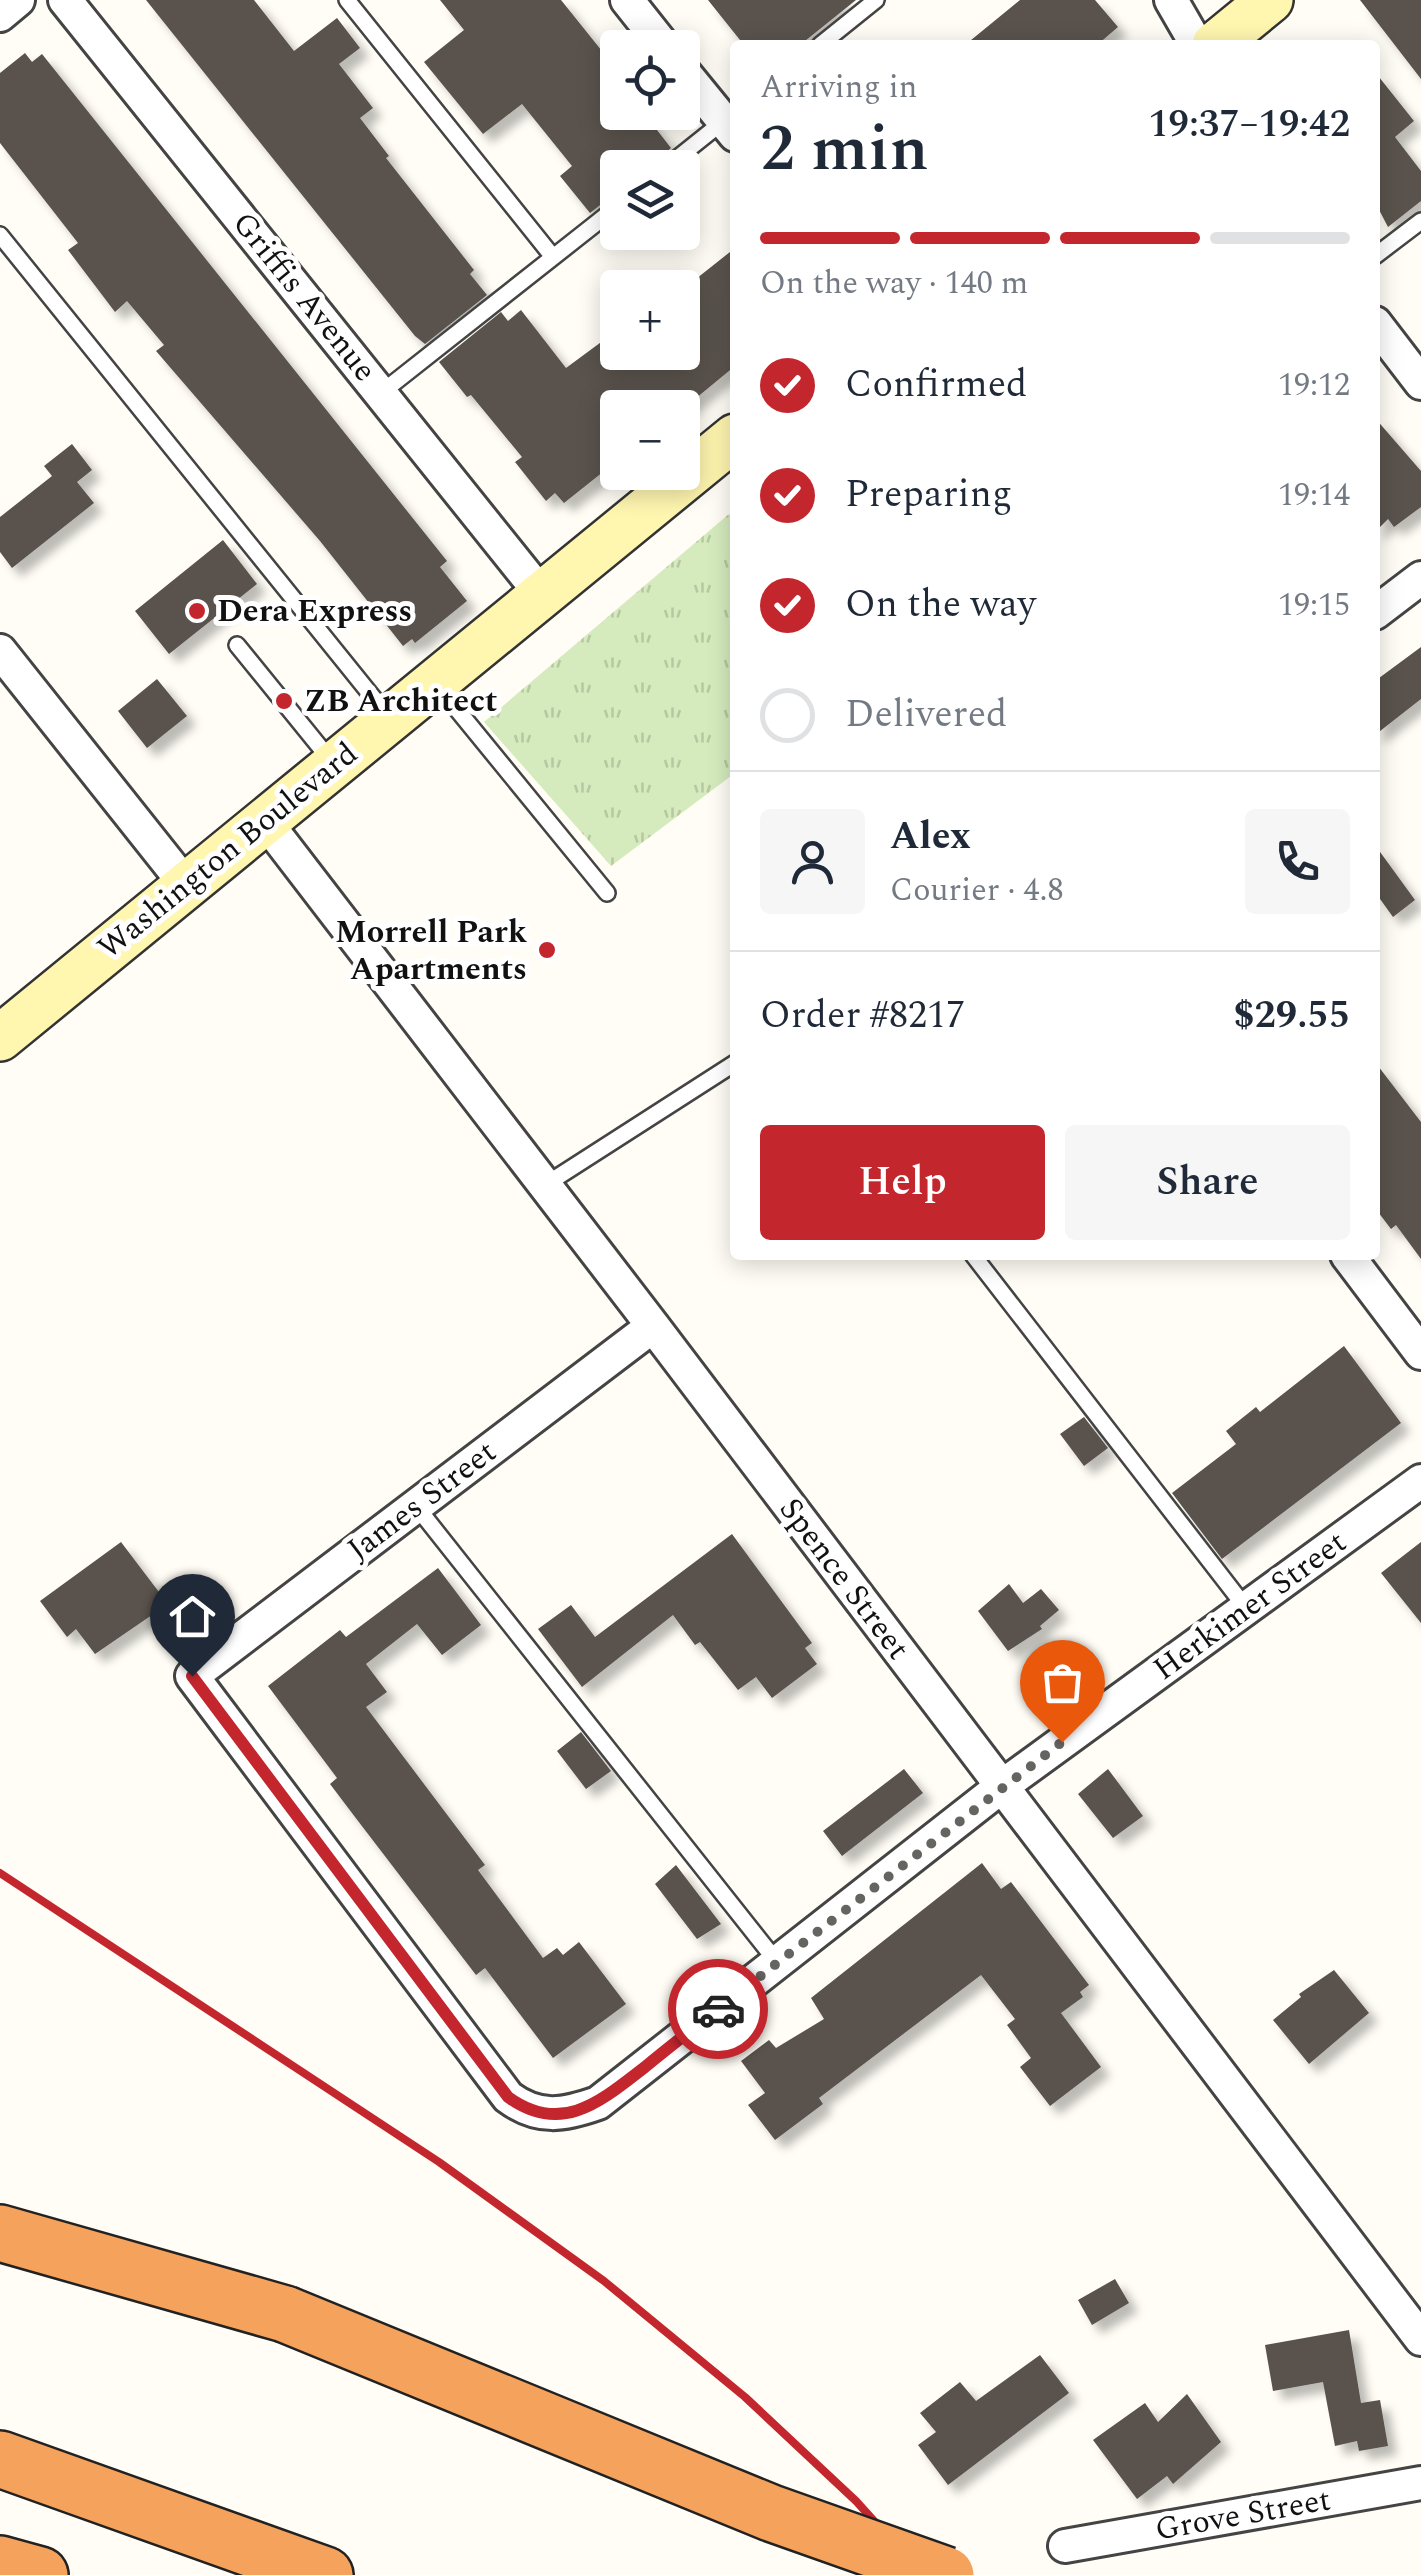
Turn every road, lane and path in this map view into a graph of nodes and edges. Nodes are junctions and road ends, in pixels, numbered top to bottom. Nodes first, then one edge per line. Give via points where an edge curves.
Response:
1 (18, 0) edge
2 (66, 0) edge
3 (347, 0) edge
4 (627, 0) edge
5 (876, 0) edge
6 (1171, 0) edge
7 (1270, 0) edge
8 (0, 15) edge
9 (651, 30) edge
10 (826, 40) edge
11 (1194, 40) edge
12 (1221, 40) edge
13 (700, 89) edge
14 (730, 122) edge
15 (730, 124) edge
16 (692, 150) edge
17 (600, 220) edge
18 (1421, 221) edge
19 (0, 236) edge
20 (1380, 252) edge
21 (553, 257) junction
22 (1380, 330) edge
23 (1421, 383) edge
24 (381, 394) junction
25 (730, 447) edge
26 (1421, 578) edge
27 (542, 595) junction
28 (1380, 609) edge
29 (237, 646) dead end
30 (0, 651) edge
31 (435, 682) junction
32 (390, 719) junction
33 (334, 765) junction
34 (266, 821) junction
35 (186, 886) junction
36 (608, 892) dead end
37 (0, 1038) edge
38 (730, 1066) edge
39 (545, 1185) junction
40 (976, 1260) edge
41 (1350, 1260) edge
42 (653, 1326) junction
43 (1421, 1352) edge
44 (1421, 1481) edge
45 (416, 1506) junction
46 (1246, 1608) junction
47 (1001, 1786) junction
48 (777, 1962) junction
49 (547, 2115) joint
50 (0, 2233) edge
51 (1421, 2338) edge
52 (0, 2459) edge
53 (1421, 2483) edge
54 (1065, 2546) dead end
55 (0, 2564) edge
56 (40, 2575) edge
57 (325, 2575) edge
58 (946, 2575) edge

1 - 8 street
2 - 24 street, Griffis Avenue
3 - 21 lane
4 - 9 street
5 - 10 lane
6 - 11 street
7 - 12 main road
13 - 14 street
15 - 16 lane
17 - 21 lane
18 - 20 lane
19 - 32 lane
21 - 24 lane
22 - 23 street
24 - 27 street, Griffis Avenue
25 - 27 main road, Washington Boulevard
26 - 28 street
27 - 31 main road, Washington Boulevard
29 - 33 lane
30 - 35 street
31 - 32 main road, Washington Boulevard
31 - 36 lane
32 - 33 main road, Washington Boulevard
33 - 34 main road, Washington Boulevard
34 - 35 main road, Washington Boulevard
34 - 39 street, Spence Street
35 - 37 main road, Washington Boulevard
38 - 39 lane
39 - 42 street, Spence Street
40 - 46 lane
41 - 43 street
42 - 45 street, James Street
42 - 47 street, Spence Street
44 - 46 street, Herkimer Street
45 - 48 lane
45 - 49 street, James Street via 192,1676 508,2097
46 - 47 street, Herkimer Street
47 - 48 street, Herkimer Street
47 - 51 street, Spence Street
48 - 49 street, Herkimer Street via 598,2103
50 - 58 highway, bridge via 286,2314 771,2513
52 - 57 highway
53 - 54 street, Grove Street
55 - 56 highway

